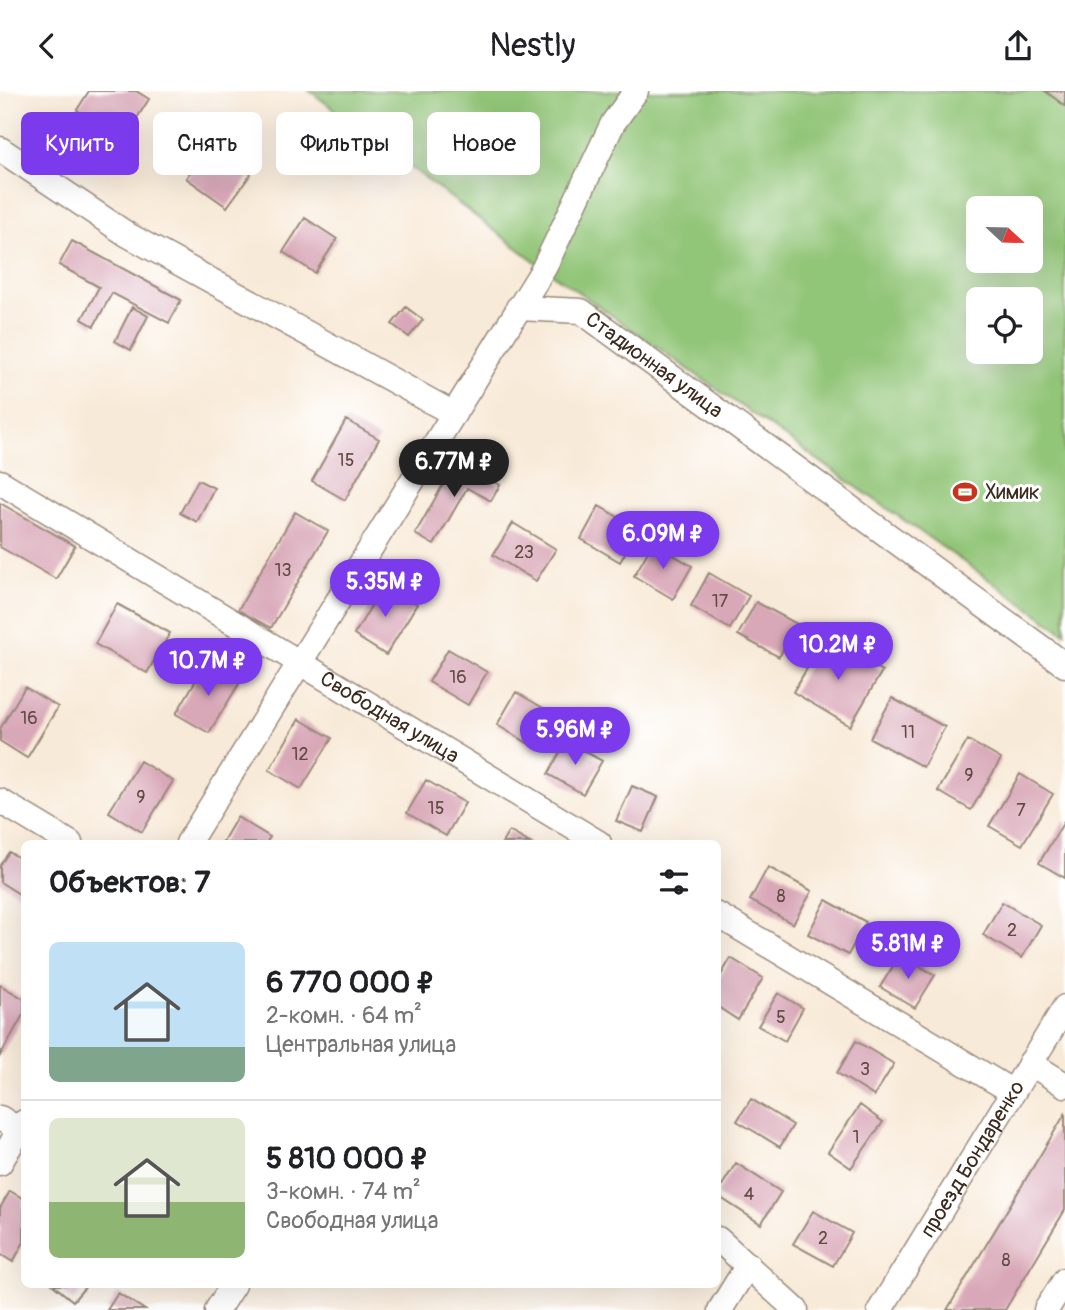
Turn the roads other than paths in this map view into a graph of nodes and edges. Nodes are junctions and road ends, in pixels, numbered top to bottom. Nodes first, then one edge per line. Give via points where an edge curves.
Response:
1 (636, 91) edge
2 (0, 149) edge
3 (518, 308) junction
4 (454, 414) junction
5 (0, 482) edge
6 (299, 663) junction
7 (1065, 666) edge
8 (0, 801) edge
9 (65, 840) edge
10 (190, 840) edge
11 (594, 840) edge
12 (721, 917) edge
13 (1065, 1007) edge
14 (1030, 1063) junction
15 (1065, 1085) edge
16 (1013, 1092) junction
17 (17, 1126) edge
18 (0, 1163) edge
19 (721, 1242) edge
20 (748, 1265) junction
21 (1065, 1280) edge
22 (720, 1310) edge
23 (796, 1310) edge
24 (880, 1310) edge
25 (1046, 1310) edge

1 - 3 street via 613,123 544,268
2 - 4 street via 128,235
3 - 4 street
3 - 7 street, Стадионная улица via 581,311
4 - 6 street
5 - 6 street, Свободная улица
6 - 10 street
6 - 11 street, Свободная улица
8 - 9 street
12 - 16 street
13 - 14 street, проезд Бондаренко
14 - 15 street
14 - 16 street, проезд Бондаренко
16 - 24 street, проезд Бондаренко
17 - 18 street
19 - 20 street
20 - 22 street
20 - 23 street
21 - 25 street

